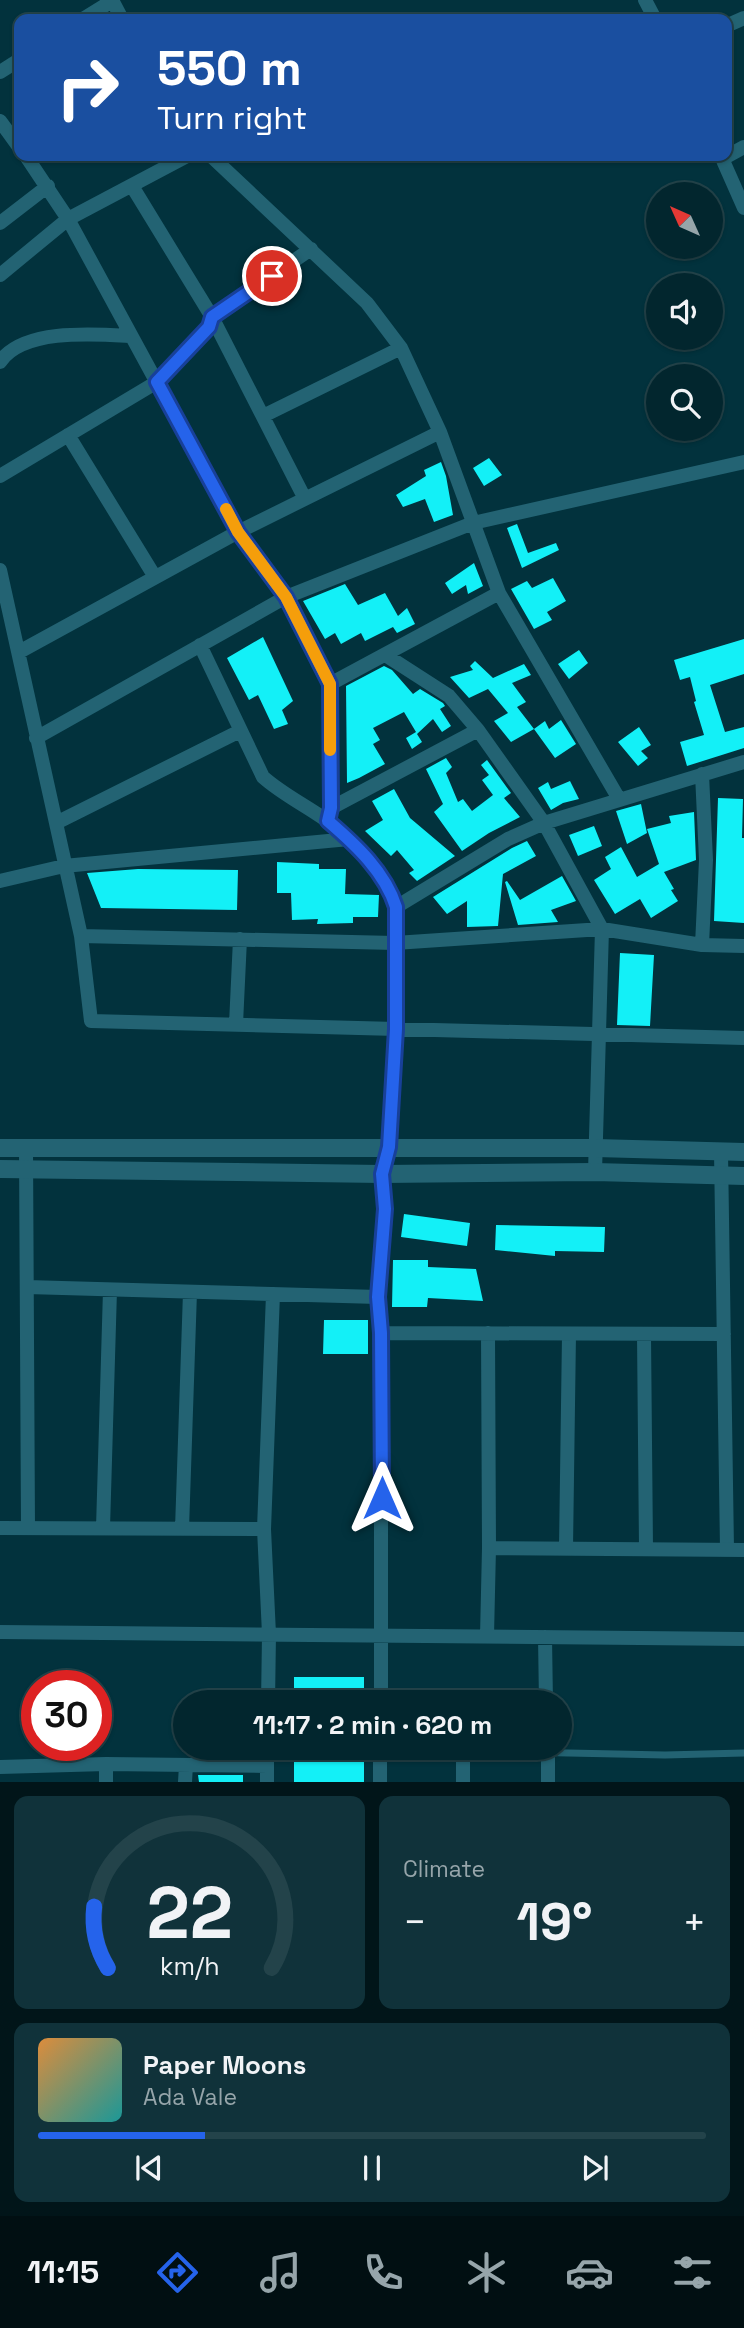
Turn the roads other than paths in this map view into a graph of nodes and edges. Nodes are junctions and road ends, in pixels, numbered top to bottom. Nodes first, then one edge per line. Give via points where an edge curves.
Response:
1 (112, 1) edge
2 (91, 14) edge
3 (0, 121) edge
4 (14, 140) edge
5 (30, 161) edge
6 (178, 161) edge
7 (216, 161) edge
8 (724, 161) edge
9 (48, 186) junction
10 (132, 187) junction
11 (744, 208) edge
12 (68, 219) junction
13 (0, 223) edge
14 (311, 249) junction
15 (0, 275) edge
16 (212, 317) junction
17 (131, 336) junction
18 (401, 348) junction
19 (2, 355) edge
20 (157, 382) junction
21 (262, 416) junction
22 (440, 432) junction
23 (68, 435) junction
24 (744, 462) edge
25 (0, 476) edge
26 (304, 497) junction
27 (473, 523) junction
28 (238, 532) junction
29 (0, 570) edge
30 (155, 578) junction
31 (499, 593) junction
32 (286, 597) junction
33 (5, 615) edge
34 (200, 645) junction
35 (19, 652) junction
36 (387, 656) junction
37 (330, 684) junction
38 (478, 730) junction
39 (240, 731) junction
40 (36, 738) junction
41 (744, 762) edge
42 (702, 775) junction
43 (620, 799) junction
44 (330, 815) junction
45 (56, 823) junction
46 (544, 823) junction
47 (349, 839) junction
48 (64, 866) junction
49 (0, 881) edge
50 (396, 907) junction
51 (602, 929) junction
52 (81, 936) junction
53 (240, 939) junction
54 (395, 943) junction
55 (702, 945) junction
56 (744, 946) edge
57 (236, 1024) junction
58 (396, 1029) junction
59 (599, 1034) junction
60 (744, 1038) edge
61 (389, 1147) junction
62 (0, 1148) edge
63 (26, 1148) junction
64 (229, 1148) junction
65 (596, 1148) junction
66 (744, 1152) edge
67 (721, 1153) junction
68 (0, 1169) edge
69 (27, 1169) junction
70 (227, 1172) junction
71 (595, 1172) junction
72 (382, 1174) junction
73 (722, 1176) junction
74 (744, 1177) edge
75 (27, 1287) junction
76 (110, 1290) junction
77 (190, 1292) junction
78 (273, 1294) junction
79 (378, 1297) junction
80 (488, 1332) junction
81 (381, 1333) junction
82 (569, 1334) junction
83 (724, 1334) junction
84 (644, 1335) junction
85 (0, 1528) edge
86 (28, 1528) junction
87 (103, 1528) junction
88 (182, 1529) junction
89 (264, 1529) junction
90 (489, 1548) junction
91 (566, 1548) junction
92 (646, 1548) junction
93 (727, 1549) junction
94 (744, 1550) edge
95 (0, 1632) edge
96 (269, 1634) junction
97 (382, 1635) junction
98 (487, 1636) junction
99 (545, 1637) junction
100 (744, 1639) edge
101 (268, 1690) edge
102 (381, 1690) edge
103 (547, 1690) edge
104 (572, 1752) edge
105 (744, 1753) edge
106 (267, 1760) edge
107 (380, 1760) edge
108 (463, 1760) edge
109 (548, 1760) edge
110 (106, 1764) junction
111 (186, 1765) junction
112 (267, 1766) junction
113 (0, 1767) edge
114 (28, 1774) edge
115 (106, 1782) edge
116 (186, 1782) edge
117 (267, 1782) edge
118 (380, 1782) edge
119 (463, 1782) edge
120 (548, 1782) edge

1 - 2 street
3 - 4 street
5 - 9 street
6 - 10 street
7 - 14 street
8 - 11 street
9 - 12 street
9 - 13 street
10 - 12 street
10 - 16 street
12 - 15 street
12 - 17 street
14 - 16 street
14 - 18 street via 367,303
16 - 20 street via 209,327
16 - 21 street
17 - 19 street via 73,334 36,340
17 - 20 street
18 - 21 street
18 - 22 street
20 - 23 street
20 - 28 street
21 - 26 street
22 - 26 street
22 - 27 street
23 - 25 street
23 - 30 street
24 - 27 street
26 - 28 street
27 - 31 street
27 - 32 street
28 - 30 street
28 - 32 street
29 - 33 street
30 - 35 street
31 - 36 street
31 - 43 street
32 - 34 street
32 - 37 street
33 - 35 street
34 - 39 street
34 - 40 street
35 - 40 street
36 - 37 street
36 - 38 street via 449,696
37 - 44 street
38 - 44 street
38 - 46 street
39 - 44 street via 263,778
39 - 45 street
40 - 45 street
41 - 42 street
42 - 43 street
42 - 55 street
43 - 46 street
44 - 47 street
45 - 48 street
46 - 50 street via 508,839
46 - 51 street
47 - 48 street
47 - 50 street via 380,873
48 - 49 street
48 - 52 street
50 - 54 street
51 - 54 street
51 - 55 street
51 - 59 street
52 - 53 street
52 - 57 street via 91,1021
53 - 54 street
53 - 57 street
54 - 58 street
55 - 56 street
57 - 58 street
58 - 59 street
58 - 61 street
59 - 60 street
59 - 65 street
61 - 64 street
61 - 65 street
61 - 72 street
62 - 63 street
63 - 64 street
63 - 69 street
64 - 70 street
65 - 67 street
65 - 71 street
66 - 67 street
67 - 73 street
68 - 69 street
69 - 70 street
69 - 75 street
70 - 72 street
71 - 72 street
71 - 73 street
72 - 79 street via 385,1209
73 - 74 street
73 - 83 street
75 - 76 street
75 - 86 street
76 - 77 street
76 - 87 street
77 - 78 street
77 - 88 street
78 - 79 street
78 - 89 street
79 - 81 street
80 - 81 street
80 - 82 street
80 - 90 street
81 - 97 street
82 - 84 street
82 - 91 street
83 - 84 street
83 - 93 street
84 - 92 street
85 - 86 street
86 - 87 street
87 - 88 street
88 - 89 street
89 - 96 street
90 - 91 street
90 - 98 street
91 - 92 street
92 - 93 street
93 - 94 street
95 - 96 street
96 - 97 street
96 - 101 street
97 - 98 street
97 - 102 street
98 - 99 street
99 - 100 street
99 - 103 street
104 - 105 lane
106 - 112 street
107 - 118 street
108 - 119 street
109 - 120 street
110 - 111 street
110 - 114 street
110 - 115 street
111 - 112 street
111 - 116 street
112 - 117 street
113 - 114 street

